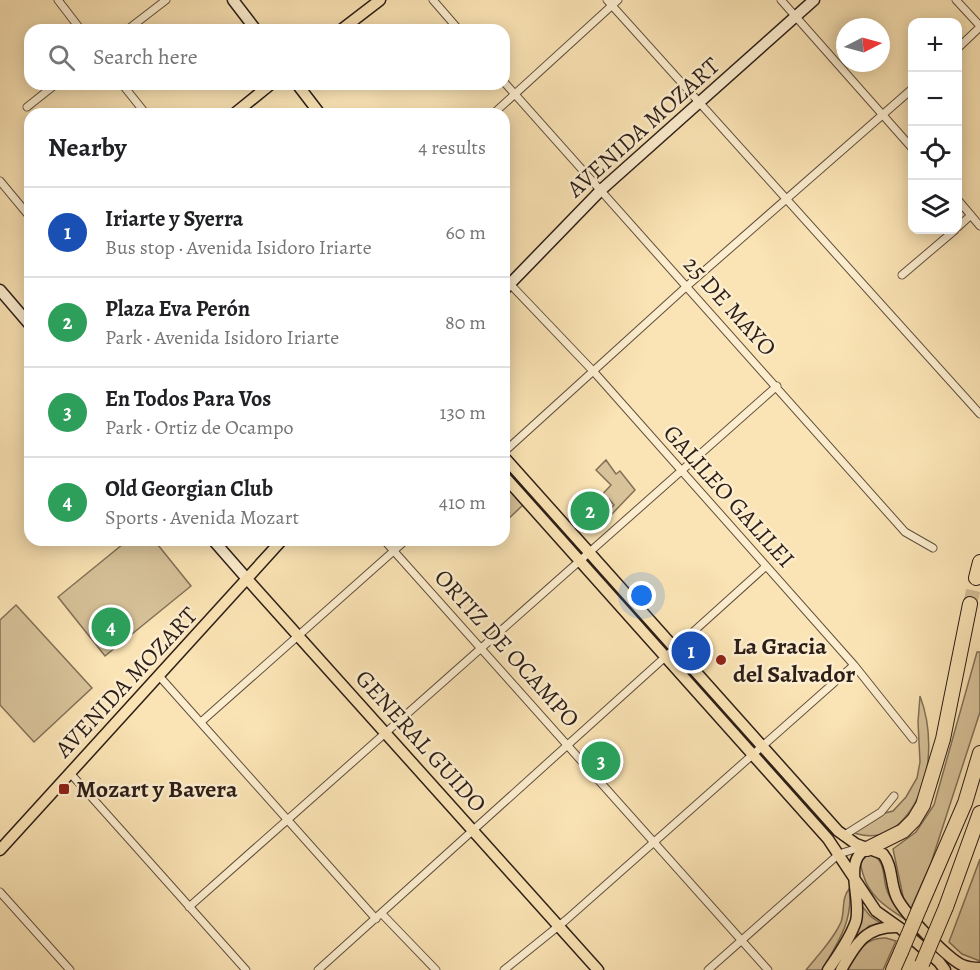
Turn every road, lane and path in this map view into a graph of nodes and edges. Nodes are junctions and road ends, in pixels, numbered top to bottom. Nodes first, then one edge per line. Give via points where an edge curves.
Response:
1 (58, 0) edge
2 (166, 0) edge
3 (233, 0) edge
4 (380, 0) edge
5 (433, 0) edge
6 (781, 0) edge
7 (814, 0) edge
8 (956, 0) edge
9 (612, 2) edge
10 (796, 17) junction
11 (76, 24) edge
12 (134, 24) edge
13 (251, 24) edge
14 (349, 24) edge
15 (454, 24) edge
16 (980, 27) edge
17 (962, 43) edge
18 (510, 89) edge
19 (48, 90) edge
20 (127, 90) edge
21 (264, 90) edge
22 (302, 90) edge
23 (908, 93) edge
24 (515, 95) junction
25 (700, 104) junction
26 (27, 107) dead end
27 (141, 108) edge
28 (241, 108) edge
29 (315, 108) edge
30 (500, 108) edge
31 (884, 115) junction
32 (908, 143) edge
33 (0, 181) edge
34 (601, 190) junction
35 (787, 200) junction
36 (962, 205) edge
37 (24, 210) edge
38 (971, 215) junction
39 (962, 223) edge
40 (980, 226) edge
41 (949, 234) edge
42 (902, 275) dead end
43 (510, 284) edge
44 (687, 286) junction
45 (0, 290) edge
46 (510, 290) edge
47 (24, 318) edge
48 (594, 372) junction
49 (777, 386) junction
50 (980, 414) edge
51 (510, 447) edge
52 (510, 464) edge
53 (680, 471) junction
54 (510, 483) edge
55 (218, 546) edge
56 (277, 546) edge
57 (389, 546) edge
58 (399, 546) edge
59 (933, 548) dead end
60 (394, 551) junction
61 (589, 552) junction
62 (579, 561) junction
63 (980, 562) edge
64 (765, 567) junction
65 (976, 578) dead end
66 (248, 580) junction
67 (970, 604) tunnel mouth
68 (297, 635) junction
69 (480, 648) junction
70 (674, 648) junction
71 (665, 657) junction
72 (854, 665) junction
73 (160, 677) junction
74 (201, 722) junction
75 (386, 734) junction
76 (913, 739) dead end
77 (567, 746) junction
78 (757, 751) junction
79 (980, 753) edge
80 (70, 773) junction
81 (894, 796) dead end
82 (980, 813) edge
83 (288, 819) junction
84 (472, 829) junction
85 (840, 833) junction
86 (828, 839) junction
87 (654, 843) junction
88 (864, 848) junction
89 (0, 850) edge
90 (839, 854) junction
91 (855, 879) junction
92 (0, 892) edge
93 (189, 907) junction
94 (379, 917) junction
95 (558, 925) junction
96 (900, 927) junction
97 (741, 941) junction
98 (920, 967) edge
99 (980, 969) edge
100 (70, 970) edge
101 (246, 970) edge
102 (318, 970) edge
103 (436, 970) edge
104 (504, 970) edge
105 (598, 970) edge
106 (708, 970) edge
107 (768, 970) edge
108 (828, 970) edge
109 (841, 970) edge
110 (893, 970) edge
111 (945, 970) edge

1 - 11 street
2 - 12 street
3 - 13 street
4 - 14 main road
5 - 15 street
6 - 10 street
7 - 10 street, AVENIDA MOZART
8 - 16 street
9 - 24 street
9 - 25 street
10 - 25 street, AVENIDA MOZART
10 - 31 street
16 - 17 street
18 - 24 street, 25 DE MAYO
19 - 26 street
20 - 27 street
21 - 28 main road
22 - 29 main road
23 - 31 street
24 - 30 street
24 - 34 street, 25 DE MAYO
25 - 34 street, AVENIDA MOZART
25 - 35 street
31 - 32 street
31 - 35 street
33 - 37 street
34 - 43 street, AVENIDA MOZART
34 - 44 street, 25 DE MAYO
35 - 44 street
35 - 50 street
36 - 38 street
38 - 39 street
38 - 40 street
41 - 42 street
44 - 48 street
44 - 49 street, 25 DE MAYO
45 - 47 street
46 - 48 street, GALILEO GALILEI
48 - 51 street
48 - 53 street, GALILEO GALILEI
49 - 53 street
49 - 59 street, 25 DE MAYO via 905,532
52 - 61 main road
53 - 61 street
53 - 64 street, GALILEO GALILEI
54 - 62 main road
55 - 66 street, GENERAL GUIDO
56 - 66 main road, AVENIDA MOZART
57 - 60 street, ORTIZ DE OCAMPO
58 - 60 street
60 - 68 street
60 - 69 street, ORTIZ DE OCAMPO
61 - 62 street
61 - 70 main road
62 - 69 street
62 - 71 main road
63 - 65 highway
64 - 70 street
64 - 72 street, GALILEO GALILEI
66 - 68 main road, GENERAL GUIDO
66 - 73 main road, AVENIDA MOZART
67 - 88 highway via 943,738 923,805 903,831
68 - 74 street
68 - 75 main road, GENERAL GUIDO
69 - 75 street
69 - 77 street, ORTIZ DE OCAMPO
70 - 71 street
70 - 78 main road
71 - 77 street
71 - 78 main road
72 - 76 street, GALILEO GALILEI
72 - 78 street
73 - 74 street
73 - 80 main road, AVENIDA MOZART
74 - 83 street
75 - 83 street
75 - 84 main road, GENERAL GUIDO
77 - 84 street
77 - 87 street, ORTIZ DE OCAMPO
78 - 85 main road
78 - 86 main road
78 - 87 street
79 - 110 highway, bridge via 964,803
80 - 89 main road, AVENIDA MOZART
80 - 93 street
81 - 85 street via 881,812
82 - 98 highway, bridge
83 - 93 street
83 - 94 street
84 - 94 street
84 - 95 main road, GENERAL GUIDO
85 - 86 main road
85 - 88 main road
86 - 90 main road
87 - 95 street
87 - 97 street, ORTIZ DE OCAMPO
88 - 90 street
88 - 91 main road via 855,860
88 - 99 main road via 880,851 886,858 897,898 908,913 954,960
90 - 91 main road
90 - 97 street
91 - 96 main road via 876,911
91 - 108 main road via 855,922
92 - 100 street
93 - 101 street
94 - 102 street
94 - 103 street
95 - 104 street
95 - 105 main road, GENERAL GUIDO
96 - 109 main road via 870,932
96 - 111 main road
97 - 106 street
97 - 107 street, ORTIZ DE OCAMPO

